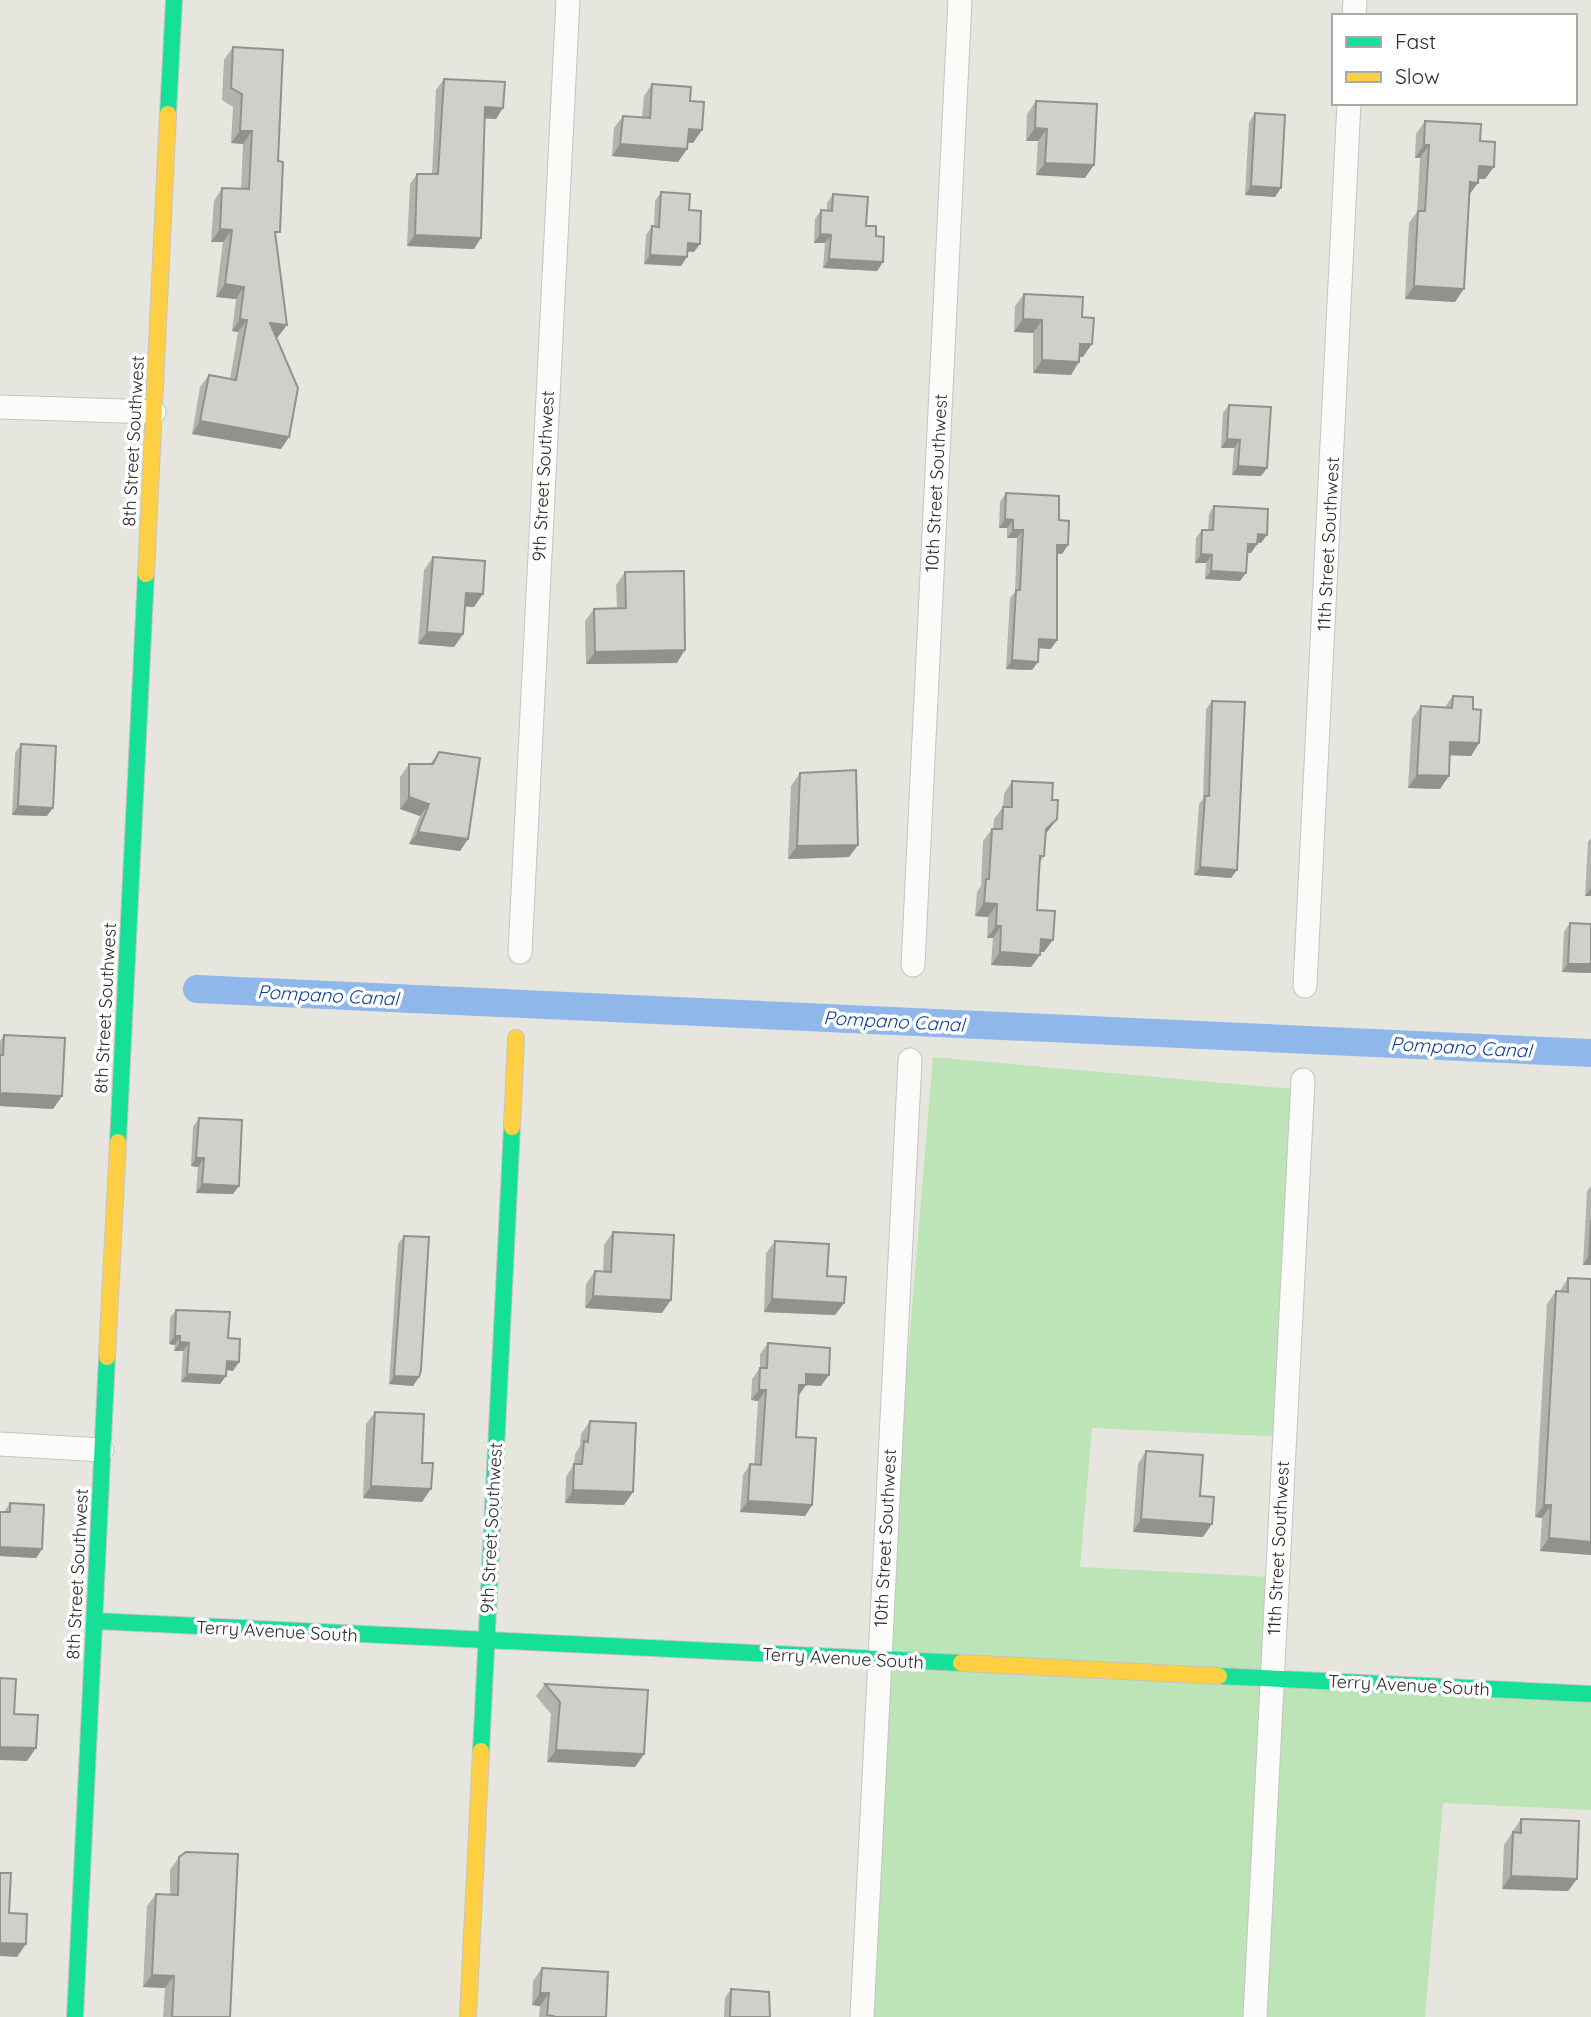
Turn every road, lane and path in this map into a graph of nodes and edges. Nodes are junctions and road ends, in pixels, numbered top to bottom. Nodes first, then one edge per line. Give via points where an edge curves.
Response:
1 (174, 0) edge
2 (568, 0) edge
3 (960, 0) edge
4 (1349, 105) edge
5 (0, 407) edge
6 (154, 412) junction
7 (520, 952) dead end
8 (913, 965) dead end
9 (1305, 986) dead end
10 (516, 1038) dead end
11 (910, 1060) dead end
12 (1303, 1080) dead end
13 (0, 1444) edge
14 (102, 1450) junction
15 (95, 1622) junction
16 (485, 1640) junction
17 (880, 1661) junction
18 (1272, 1678) junction
19 (1591, 1694) edge
20 (75, 2017) edge
21 (468, 2017) edge
22 (862, 2017) edge
23 (1255, 2017) edge

1 - 6 street, 8th Street Southwest
2 - 7 street, 9th Street Southwest
3 - 8 street, 10th Street Southwest
4 - 9 street, 11th Street Southwest
5 - 6 street
6 - 14 street, 8th Street Southwest
10 - 16 street, 9th Street Southwest
11 - 17 street, 10th Street Southwest
12 - 18 street, 11th Street Southwest
13 - 14 street
14 - 15 street, 8th Street Southwest
15 - 16 street, Terry Avenue South
15 - 20 street, 8th Street Southwest
16 - 17 street, Terry Avenue South
16 - 21 street, 9th Street Southwest
17 - 18 street, Terry Avenue South
17 - 22 street, 10th Street Southwest
18 - 19 street, Terry Avenue South
18 - 23 street, 11th Street Southwest

